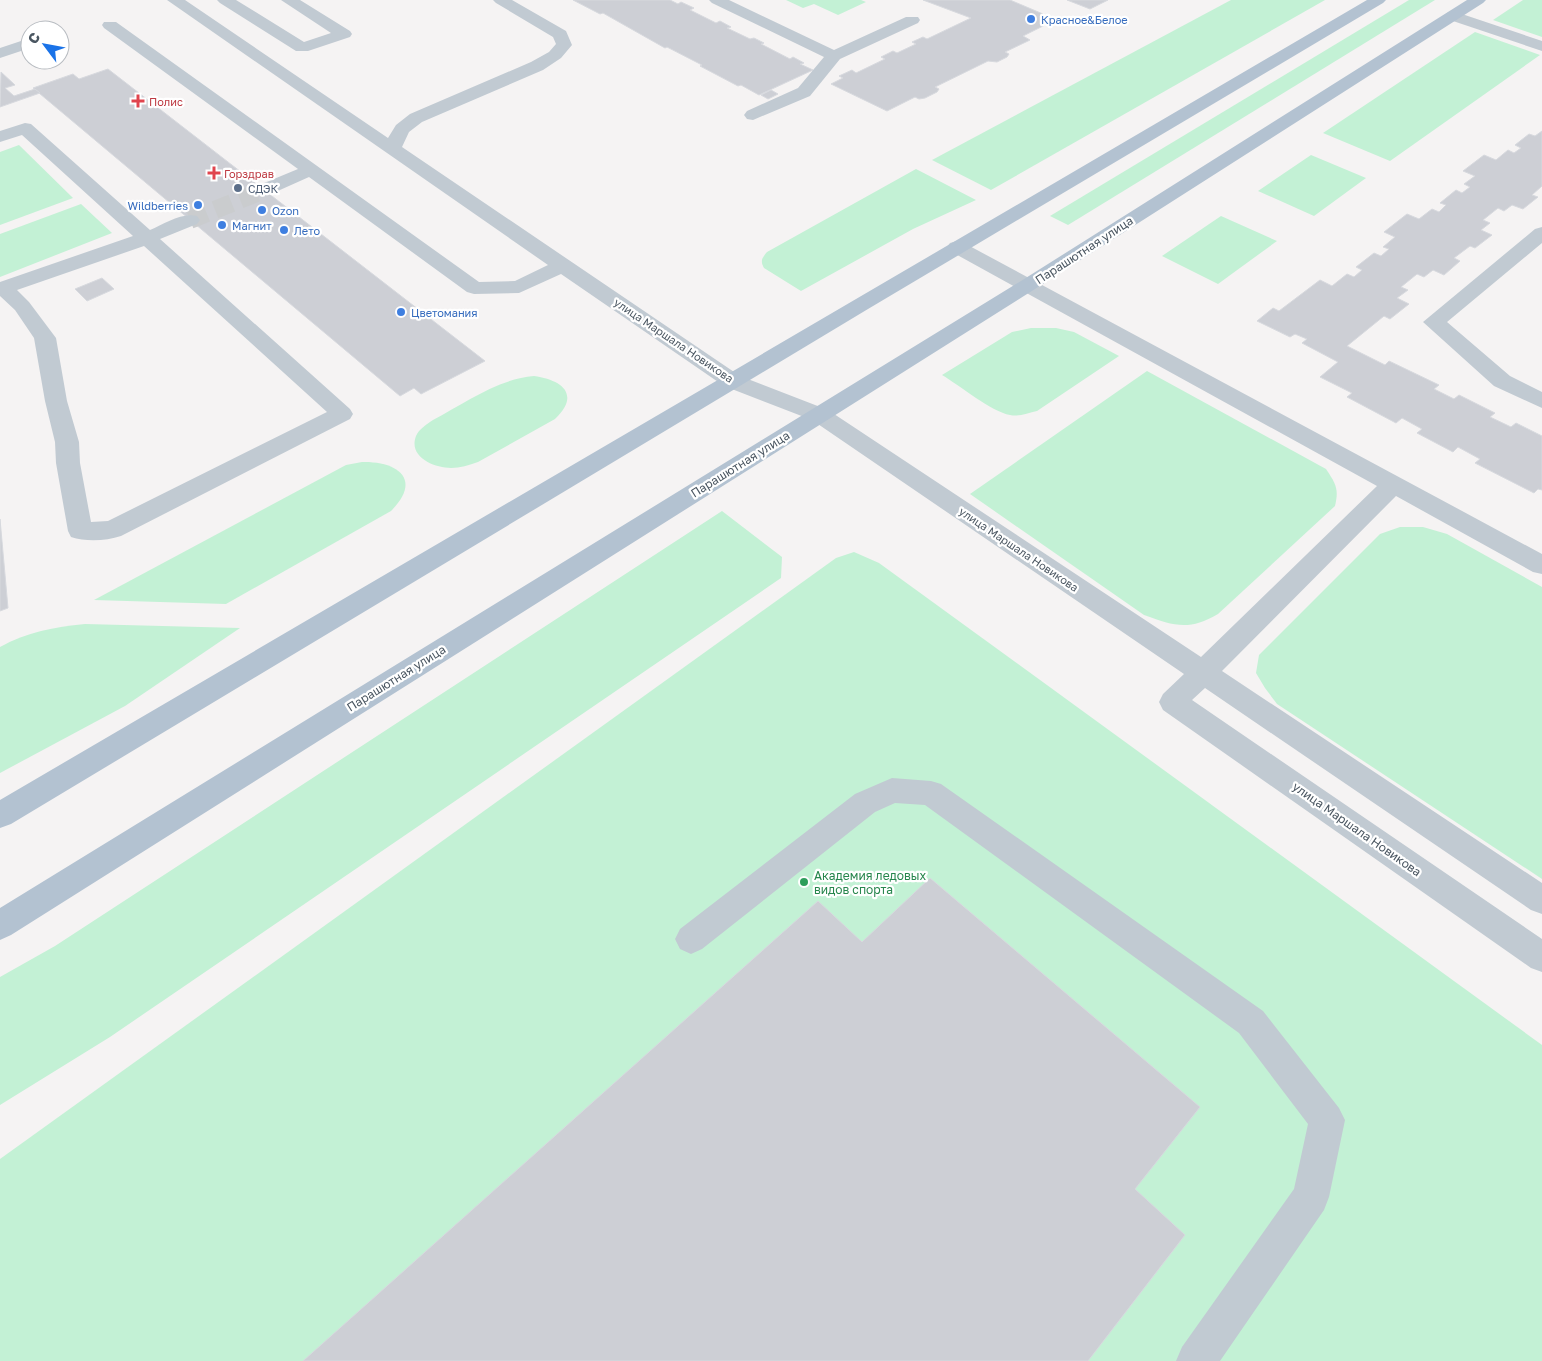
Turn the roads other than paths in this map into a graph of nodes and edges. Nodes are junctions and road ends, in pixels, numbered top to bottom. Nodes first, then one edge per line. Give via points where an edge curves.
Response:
1 (175, 0) edge
2 (225, 0) edge
3 (289, 0) edge
4 (501, 0) edge
5 (717, 0) edge
6 (1378, 0) edge
7 (1478, 0) edge
8 (1454, 16) junction
9 (912, 20) dead end
10 (110, 25) dead end
11 (20, 46) edge
12 (1542, 46) edge
13 (0, 53) edge
14 (834, 56) junction
15 (753, 115) dead end
16 (0, 137) edge
17 (392, 148) junction
18 (312, 170) junction
19 (264, 190) tunnel mouth
20 (190, 220) tunnel mouth
21 (1542, 233) edge
22 (147, 238) junction
23 (957, 247) junction
24 (563, 265) junction
25 (1028, 285) junction
26 (1, 289) edge
27 (732, 381) junction
28 (1542, 401) edge
29 (820, 415) junction
30 (1394, 484) junction
31 (1542, 565) edge
32 (1202, 672) junction
33 (0, 816) edge
34 (1542, 900) edge
35 (0, 925) edge
36 (691, 938) dead end
37 (1542, 957) edge
38 (1196, 1361) edge

1 - 17 street, улица Маршала Новикова
2 - 3 street via 302,48 344,34
4 - 17 street via 560,34 564,45 537,66 416,118 402,129
5 - 14 street
6 - 23 main road
7 - 8 main road, Парашютная улица
8 - 12 street
8 - 25 main road, Парашютная улица
9 - 14 street
10 - 18 street
11 - 13 street
14 - 15 street via 804,92
16 - 22 street via 25,128
17 - 24 street, улица Маршала Новикова
18 - 19 street
18 - 24 street via 474,288 519,287
20 - 22 street
21 - 28 street via 1434,322 1502,382
22 - 26 street
22 - 26 street via 342,414 112,530 80,532 67,442 45,338 22,306
23 - 25 street
23 - 27 main road
24 - 27 street, улица Маршала Новикова
25 - 29 main road, Парашютная улица
25 - 30 street
27 - 29 street, улица Маршала Новикова
27 - 33 main road
29 - 32 street, улица Маршала Новикова
29 - 35 main road, Парашютная улица
30 - 31 street
30 - 32 street
32 - 34 street, улица Маршала Новикова
32 - 37 street, улица Маршала Новикова via 1172,702
36 - 38 street via 866,803 892,790 931,793 1251,1022 1327,1120 1311,1197

